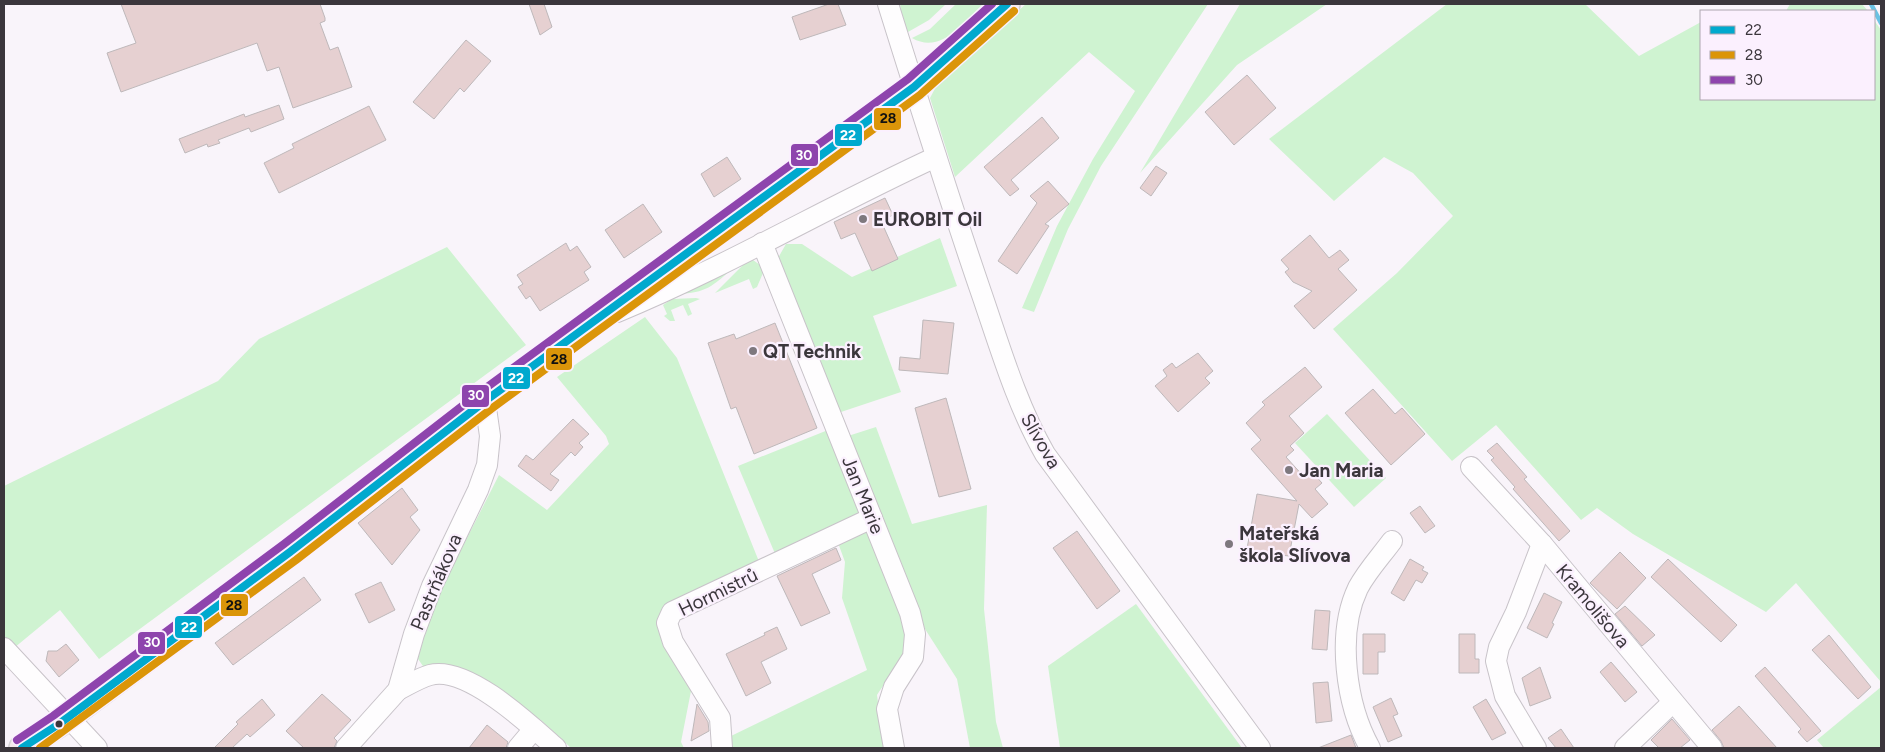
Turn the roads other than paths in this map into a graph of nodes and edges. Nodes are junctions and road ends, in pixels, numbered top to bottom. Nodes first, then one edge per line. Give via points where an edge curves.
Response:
1 (888, 4) edge
2 (1007, 4) edge
3 (914, 87) junction
4 (936, 156) junction
5 (762, 243) junction
6 (597, 321) junction
7 (486, 401) junction
8 (1471, 467) dead end
9 (872, 518) junction
10 (1392, 540) dead end
11 (1542, 544) junction
12 (4, 648) edge
13 (398, 690) junction
14 (1674, 702) junction
15 (69, 716) junction
16 (534, 728) junction
17 (22, 748) edge
18 (97, 748) edge
19 (346, 748) edge
20 (518, 748) edge
21 (556, 748) edge
22 (722, 748) edge
23 (894, 748) edge
24 (1260, 748) edge
25 (1370, 748) edge
26 (1536, 748) edge
27 (1625, 748) edge
28 (1712, 748) edge

1 - 3 street, Slívova
2 - 3 main road
3 - 4 street, Slívova
3 - 6 main road
4 - 5 street
4 - 24 street, Slívova via 1006,366 1033,434
5 - 6 street
5 - 9 street, Jan Marie
6 - 7 main road
7 - 13 street, Pastrňákova via 490,436 487,465 432,586
7 - 15 main road
8 - 11 street, Kramolišova
9 - 22 street, Hormistrů via 672,612 667,623 673,642 720,718
9 - 23 street, Jan Marie via 910,613 915,634 913,657 894,688 887,709
10 - 25 street via 1358,588 1349,618 1346,658 1350,698
11 - 14 street, Kramolišova
11 - 26 street via 1496,661 1505,696
12 - 15 street
13 - 16 street via 431,675 458,677 481,688
13 - 19 street, Pastrňákova
14 - 27 street
14 - 28 street, Kramolišova
15 - 17 main road
15 - 18 street
16 - 20 street
16 - 21 street

